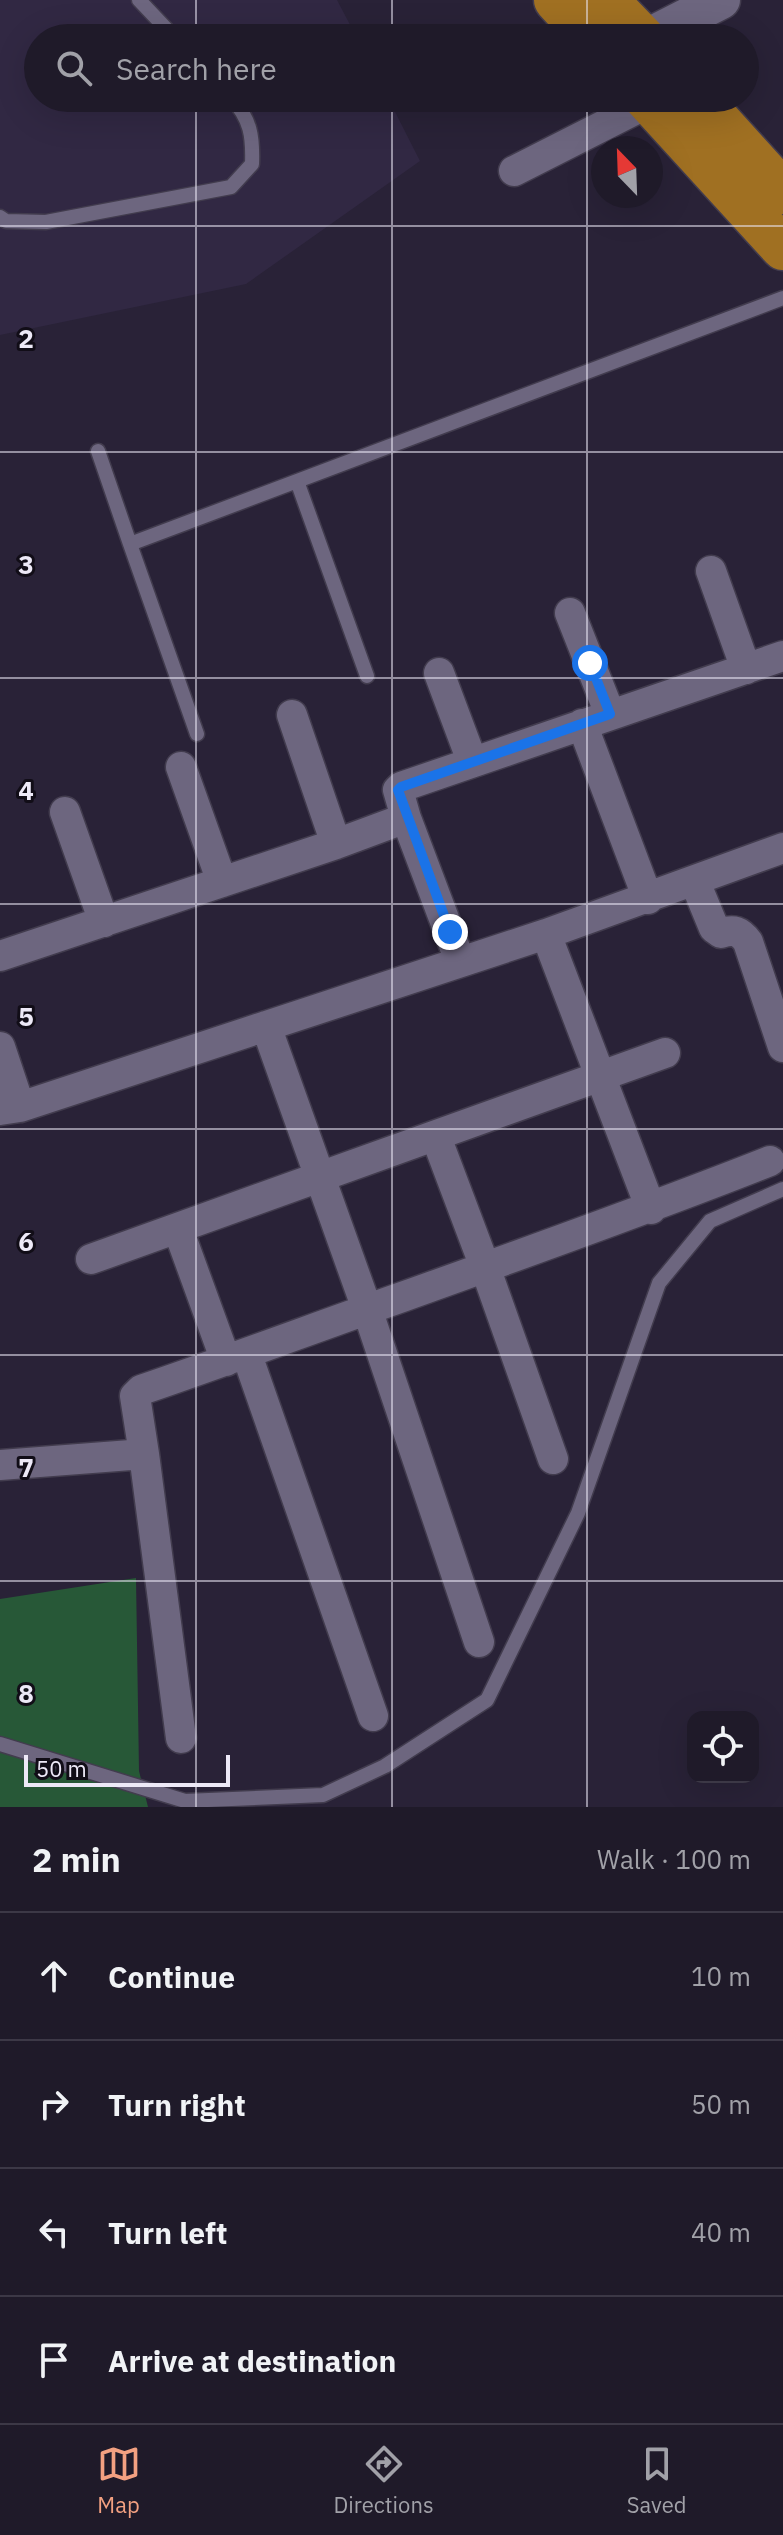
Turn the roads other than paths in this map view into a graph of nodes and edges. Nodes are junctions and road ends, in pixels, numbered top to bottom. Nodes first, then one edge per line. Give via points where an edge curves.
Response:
1 (139, 0) edge
2 (556, 0) edge
3 (606, 0) edge
4 (721, 0) edge
5 (162, 24) edge
6 (578, 24) edge
7 (631, 24) edge
8 (673, 24) edge
9 (243, 112) edge
10 (625, 112) edge
11 (659, 112) edge
12 (711, 112) edge
13 (514, 171) dead end
14 (783, 192) edge
15 (0, 217) edge
16 (783, 248) edge
17 (783, 298) edge
18 (98, 451) dead end
19 (297, 481) junction
20 (130, 544) junction
21 (711, 571) dead end
22 (570, 613) dead end
23 (783, 656) edge
24 (746, 669) junction
25 (439, 673) dead end
26 (367, 676) dead end
27 (292, 715) dead end
28 (596, 719) junction
29 (197, 734) dead end
30 (472, 761) junction
31 (181, 767) dead end
32 (65, 812) dead end
33 (406, 818) junction
34 (336, 844) junction
35 (783, 848) edge
36 (222, 882) junction
37 (695, 882) junction
38 (648, 899) junction
39 (104, 922) junction
40 (546, 934) junction
41 (0, 956) edge
42 (460, 961) junction
43 (266, 1026) junction
44 (0, 1047) edge
45 (783, 1047) edge
46 (665, 1053) dead end
47 (601, 1076) junction
48 (10, 1109) edge
49 (436, 1137) junction
50 (770, 1161) dead end
51 (319, 1179) junction
52 (783, 1189) edge
53 (651, 1209) junction
54 (178, 1229) junction
55 (91, 1259) dead end
56 (485, 1267) junction
57 (367, 1309) junction
58 (236, 1358) junction
59 (144, 1454) junction
60 (553, 1459) dead end
61 (0, 1465) edge
62 (479, 1642) dead end
63 (373, 1716) dead end
64 (181, 1738) dead end
65 (0, 1744) edge

1 - 5 lane
2 - 6 highway
3 - 7 highway
4 - 8 street
9 - 15 lane via 253,136 252,164 231,187 46,222
10 - 13 street
11 - 16 highway
12 - 14 highway
17 - 19 lane
18 - 20 lane
19 - 20 lane
19 - 26 lane
20 - 29 lane
21 - 24 street
22 - 28 street
23 - 24 street
24 - 28 street
25 - 30 street
27 - 34 street
28 - 30 street
28 - 38 street
30 - 33 street via 401,787 398,796
31 - 36 street
32 - 39 street
33 - 34 street
33 - 42 street
34 - 36 street
35 - 37 street
36 - 39 street
37 - 38 street
37 - 45 street via 714,928 721,933 732,929 748,942
38 - 40 street
39 - 41 street
40 - 42 street
40 - 47 street
42 - 43 street
43 - 48 street
43 - 51 street
44 - 48 street
46 - 47 street
47 - 49 street
47 - 53 street
49 - 51 street
49 - 56 street
50 - 53 street
51 - 54 street
51 - 57 street
52 - 65 lane via 710,1221 659,1283 578,1513 487,1700 385,1766 323,1795 185,1801
53 - 56 street
54 - 55 street
54 - 58 street
56 - 57 street
56 - 60 street
57 - 58 street
57 - 62 street
58 - 59 street via 137,1393
58 - 63 street
59 - 61 street
59 - 64 street

